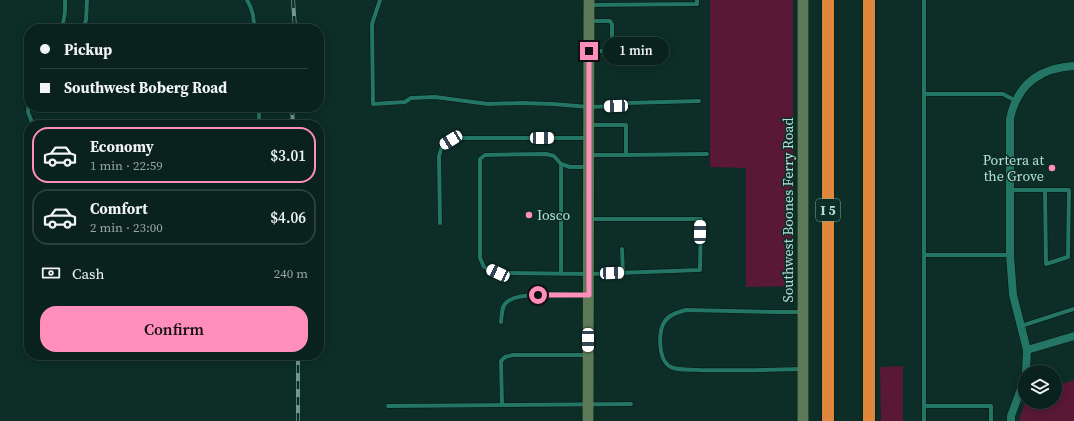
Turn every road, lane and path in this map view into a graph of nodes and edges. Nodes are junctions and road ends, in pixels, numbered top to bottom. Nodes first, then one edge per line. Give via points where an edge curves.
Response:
1 (65, 0) edge
2 (87, 0) edge
3 (247, 0) edge
4 (380, 0) edge
5 (697, 0) edge
6 (803, 0) edge
7 (828, 0) edge
8 (869, 0) edge
9 (924, 0) edge
10 (589, 2) edge
11 (614, 2) edge
12 (589, 21) junction
13 (63, 24) edge
14 (85, 24) edge
15 (254, 24) edge
16 (589, 51) junction
17 (1074, 66) edge
18 (924, 94) junction
19 (699, 101) dead end
20 (1017, 101) junction
21 (589, 107) junction
22 (589, 125) junction
23 (589, 138) junction
24 (707, 154) dead end
25 (589, 155) junction
26 (626, 155) junction
27 (561, 164) junction
28 (589, 167) junction
29 (1010, 190) junction
30 (1045, 190) junction
31 (589, 219) junction
32 (440, 223) dead end
33 (622, 249) dead end
34 (924, 255) junction
35 (1010, 255) junction
36 (623, 273) junction
37 (562, 274) junction
38 (589, 274) junction
39 (589, 295) junction
40 (1074, 309) edge
41 (803, 312) junction
42 (501, 322) dead end
43 (1021, 326) junction
44 (1074, 336) edge
45 (1027, 350) junction
46 (588, 355) junction
47 (1027, 365) edge
48 (803, 369) junction
49 (1018, 397) edge
50 (588, 404) junction
51 (631, 404) dead end
52 (502, 405) junction
53 (388, 406) dead end
54 (924, 406) junction
55 (588, 421) edge
56 (803, 421) edge
57 (828, 421) edge
58 (869, 421) edge
59 (924, 421) edge
60 (991, 421) edge
61 (1011, 421) edge

1 - 13 lane
2 - 14 lane
3 - 15 lane
4 - 21 lane via 372,24 373,104 435,97 488,104
5 - 11 lane via 697,4
6 - 41 street, Southwest Boones Ferry Road
7 - 57 highway, I 5
8 - 58 highway
9 - 18 lane
10 - 11 lane
10 - 12 street
12 - 16 street
12 - 16 lane via 610,21 612,24 612,49
16 - 21 street
17 - 20 street via 1052,69 1034,78
18 - 20 lane via 1003,94
18 - 34 lane
19 - 21 lane
20 - 29 street via 1010,119
21 - 22 street
22 - 23 street
22 - 26 lane via 626,125
23 - 25 street
23 - 32 lane via 451,140 442,146 439,156
24 - 26 lane
25 - 26 lane
25 - 28 street
27 - 28 lane via 570,167
27 - 37 lane
27 - 37 lane via 554,156 546,154 485,155 480,159 480,258 484,267 498,273
28 - 31 street
29 - 30 lane
29 - 35 street
30 - 30 lane via 1069,190 1068,258 1046,264
31 - 36 lane via 701,219 700,270
31 - 38 street
33 - 36 lane
34 - 35 lane
34 - 54 lane
35 - 43 street via 1013,295
36 - 38 lane
37 - 38 lane
38 - 39 street
39 - 42 lane via 529,295 513,298 503,307
39 - 46 street
40 - 43 lane
41 - 48 street, Southwest Boones Ferry Road
41 - 48 lane via 686,310 673,314 666,320 661,330 661,341 664,362 679,369
43 - 45 street
44 - 45 street
45 - 47 street
46 - 50 street
46 - 52 lane via 505,356 501,361
48 - 56 street, Southwest Boones Ferry Road
49 - 61 street
50 - 51 lane
50 - 52 lane
50 - 55 street
52 - 53 lane
54 - 59 lane
54 - 60 lane via 991,406

